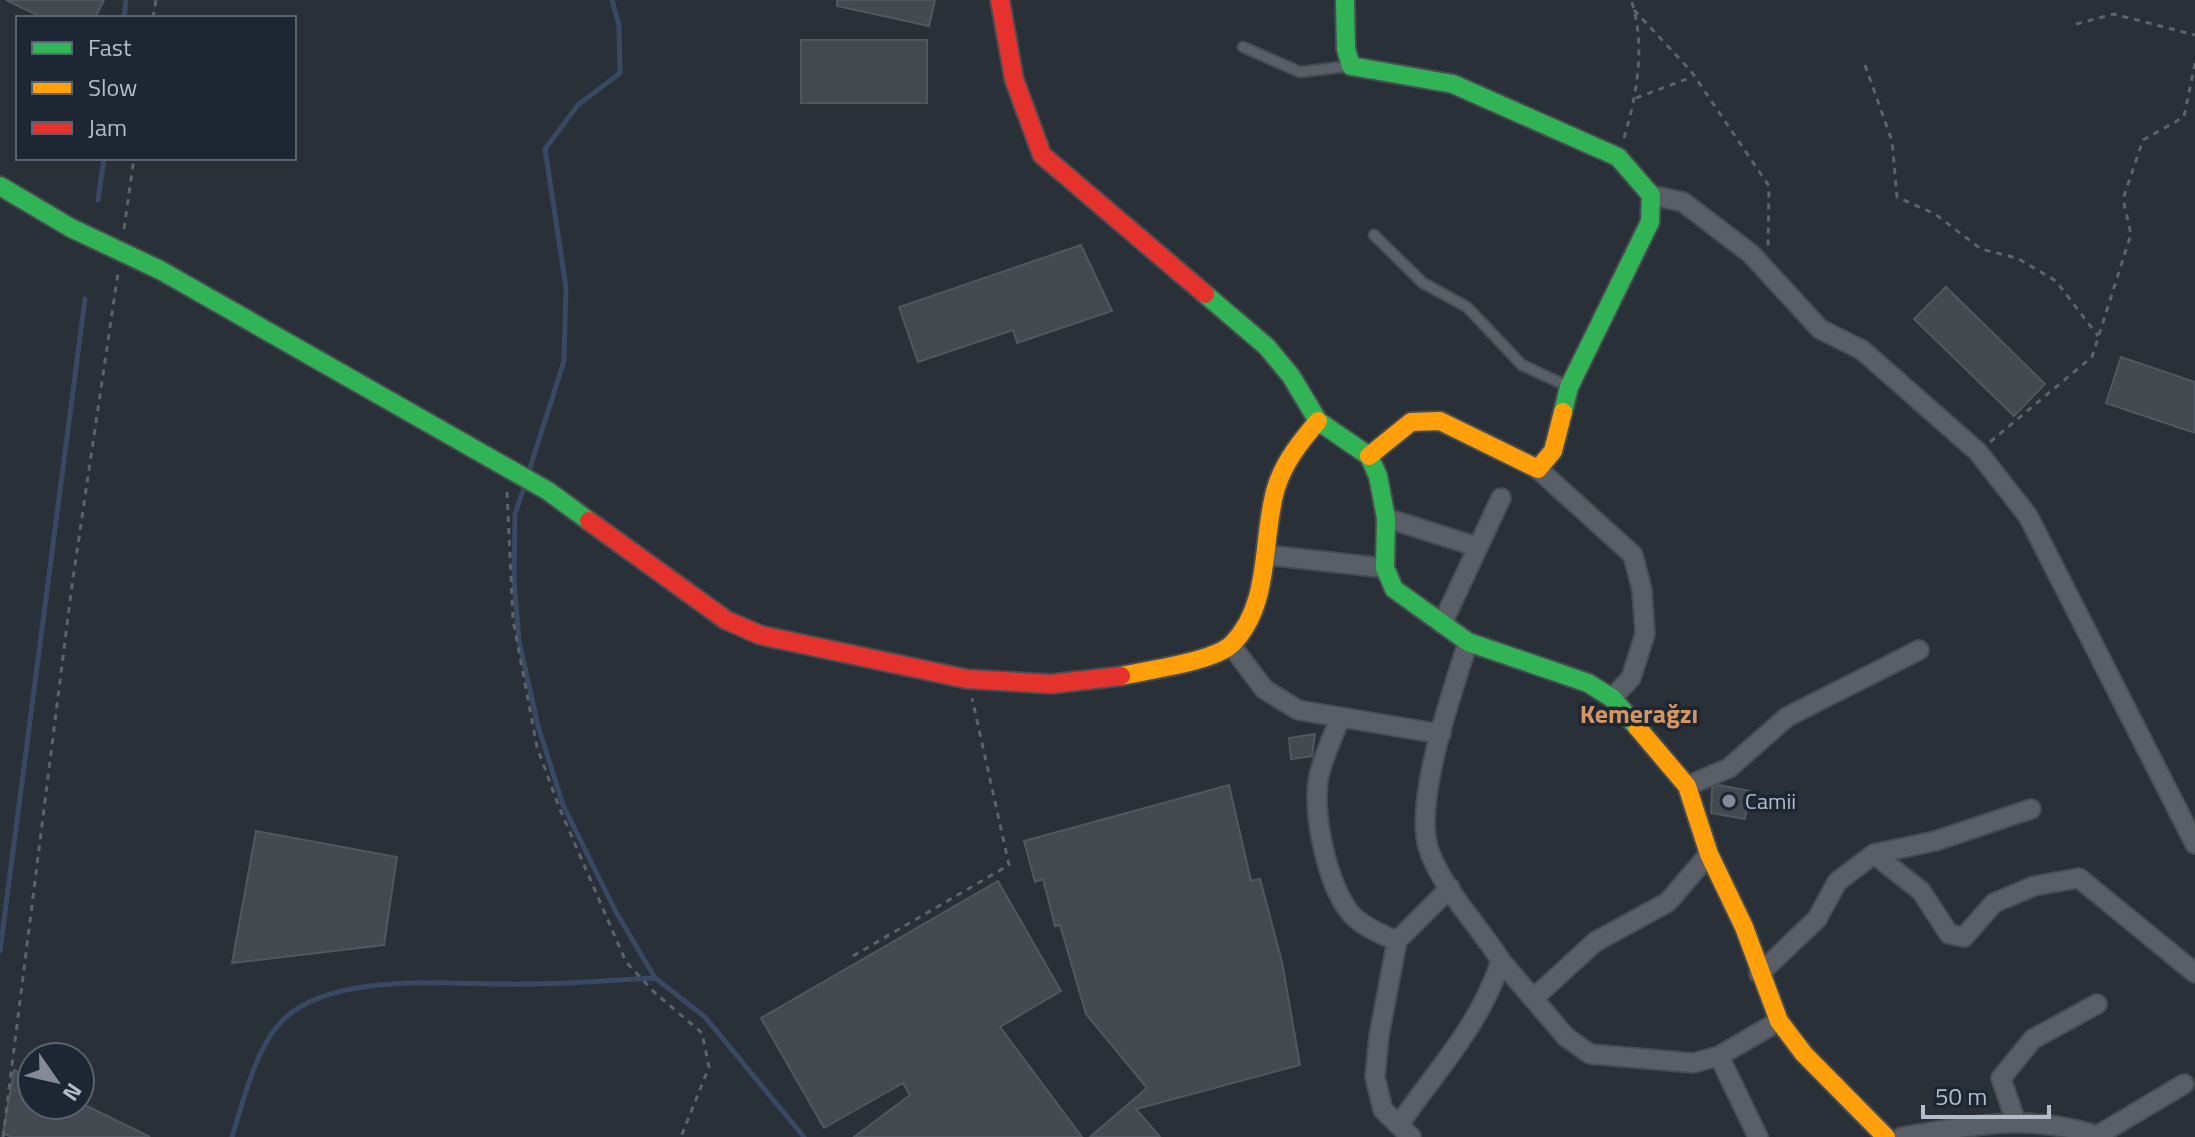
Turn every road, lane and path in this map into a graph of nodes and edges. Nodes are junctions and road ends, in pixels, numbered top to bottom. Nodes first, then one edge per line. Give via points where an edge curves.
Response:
1 (1000, 0) edge
2 (1345, 0) edge
3 (1631, 0) edge
4 (1634, 10) junction
5 (2076, 24) dead end
6 (2195, 35) edge
7 (1243, 47) dead end
8 (2195, 63) edge
9 (1865, 65) dead end
10 (1351, 66) junction
11 (1694, 76) junction
12 (1636, 98) junction
13 (1618, 157) junction
14 (134, 160) edge
15 (0, 186) edge
16 (1651, 195) junction
17 (1374, 235) dead end
18 (121, 252) junction
19 (1768, 272) junction
20 (2098, 336) junction
21 (1569, 387) junction
22 (1318, 421) junction
23 (1978, 452) junction
24 (1369, 456) junction
25 (507, 468) junction
26 (1538, 469) junction
27 (1501, 498) dead end
28 (1386, 518) junction
29 (1478, 547) junction
30 (1267, 555) junction
31 (1385, 568) junction
32 (1442, 624) junction
33 (1468, 642) junction
34 (1231, 645) junction
35 (1919, 650) dead end
36 (967, 679) junction
37 (1612, 698) junction
38 (1340, 718) junction
39 (1441, 734) junction
40 (1687, 786) junction
41 (2031, 809) dead end
42 (2195, 844) edge
43 (1709, 854) junction
44 (1874, 854) junction
45 (1450, 888) junction
46 (1397, 941) junction
47 (853, 956) dead end
48 (1501, 961) junction
49 (2195, 973) edge
50 (1759, 974) junction
51 (1535, 997) junction
52 (2097, 1004) dead end
53 (1779, 1021) junction
54 (1719, 1056) junction
55 (2184, 1084) dead end
56 (2016, 1122) junction
57 (1405, 1131) edge
58 (2095, 1136) edge
59 (3, 1137) edge
60 (681, 1137) edge
61 (1758, 1137) edge
62 (1886, 1137) edge
63 (1902, 1137) edge

1 - 22 street via 1006,55 1042,155 1267,347
2 - 10 street
3 - 4 path
4 - 11 path
4 - 12 path
5 - 6 path via 2114,14
7 - 10 lane via 1300,72
8 - 20 path via 2184,117 2143,140 2123,199 2131,234
9 - 20 path via 1892,141 1897,197 1935,214 1981,249 2017,258 2056,281
10 - 13 street via 1453,84
11 - 12 path
11 - 19 path via 1769,186
12 - 13 path
13 - 16 street
14 - 18 path
15 - 18 street
16 - 19 street via 1683,202
16 - 21 street via 1650,222
17 - 21 lane via 1423,283 1467,307 1522,365
18 - 25 street
18 - 59 path via 72,585
19 - 23 street via 1820,329 1862,350
20 - 23 path via 2092,357
21 - 26 street via 1553,451
22 - 24 street
22 - 30 street via 1295,448 1276,487
23 - 42 street via 2028,516
24 - 26 street via 1411,422 1440,421
24 - 28 street
25 - 36 street via 548,491 726,620 760,635
25 - 60 path via 513,620 537,747 626,962 702,1033 709,1067
26 - 37 street via 1633,555 1645,634 1631,678
27 - 29 street
28 - 29 street
28 - 31 street
29 - 32 street
30 - 31 street
30 - 34 street via 1256,605
31 - 32 street via 1394,589
32 - 33 street
33 - 37 street via 1588,683
33 - 39 street
34 - 36 street via 1207,656 1101,681
34 - 38 street via 1264,689 1298,710
35 - 40 street via 1787,717 1729,768
36 - 47 path via 1009,865
37 - 40 street
38 - 39 street
38 - 46 street via 1319,777 1317,804 1326,856 1336,889 1354,917
39 - 45 street via 1426,804 1428,851
40 - 43 street
41 - 44 street via 1935,841
43 - 50 street via 1744,927
43 - 51 street via 1668,902 1595,942
44 - 49 street via 1921,891 1949,934 1964,937 1994,903 2034,886 2079,878
44 - 50 street via 1837,882 1817,919
45 - 46 street
45 - 48 street
46 - 57 street via 1375,1077 1383,1110
48 - 51 street
48 - 57 street via 1488,1000
50 - 53 street
51 - 54 street via 1566,1037 1590,1054 1693,1063
52 - 56 street via 2033,1039 2001,1078
53 - 54 street
53 - 62 street
54 - 61 street
55 - 58 street
56 - 58 street via 2065,1124
56 - 63 street

